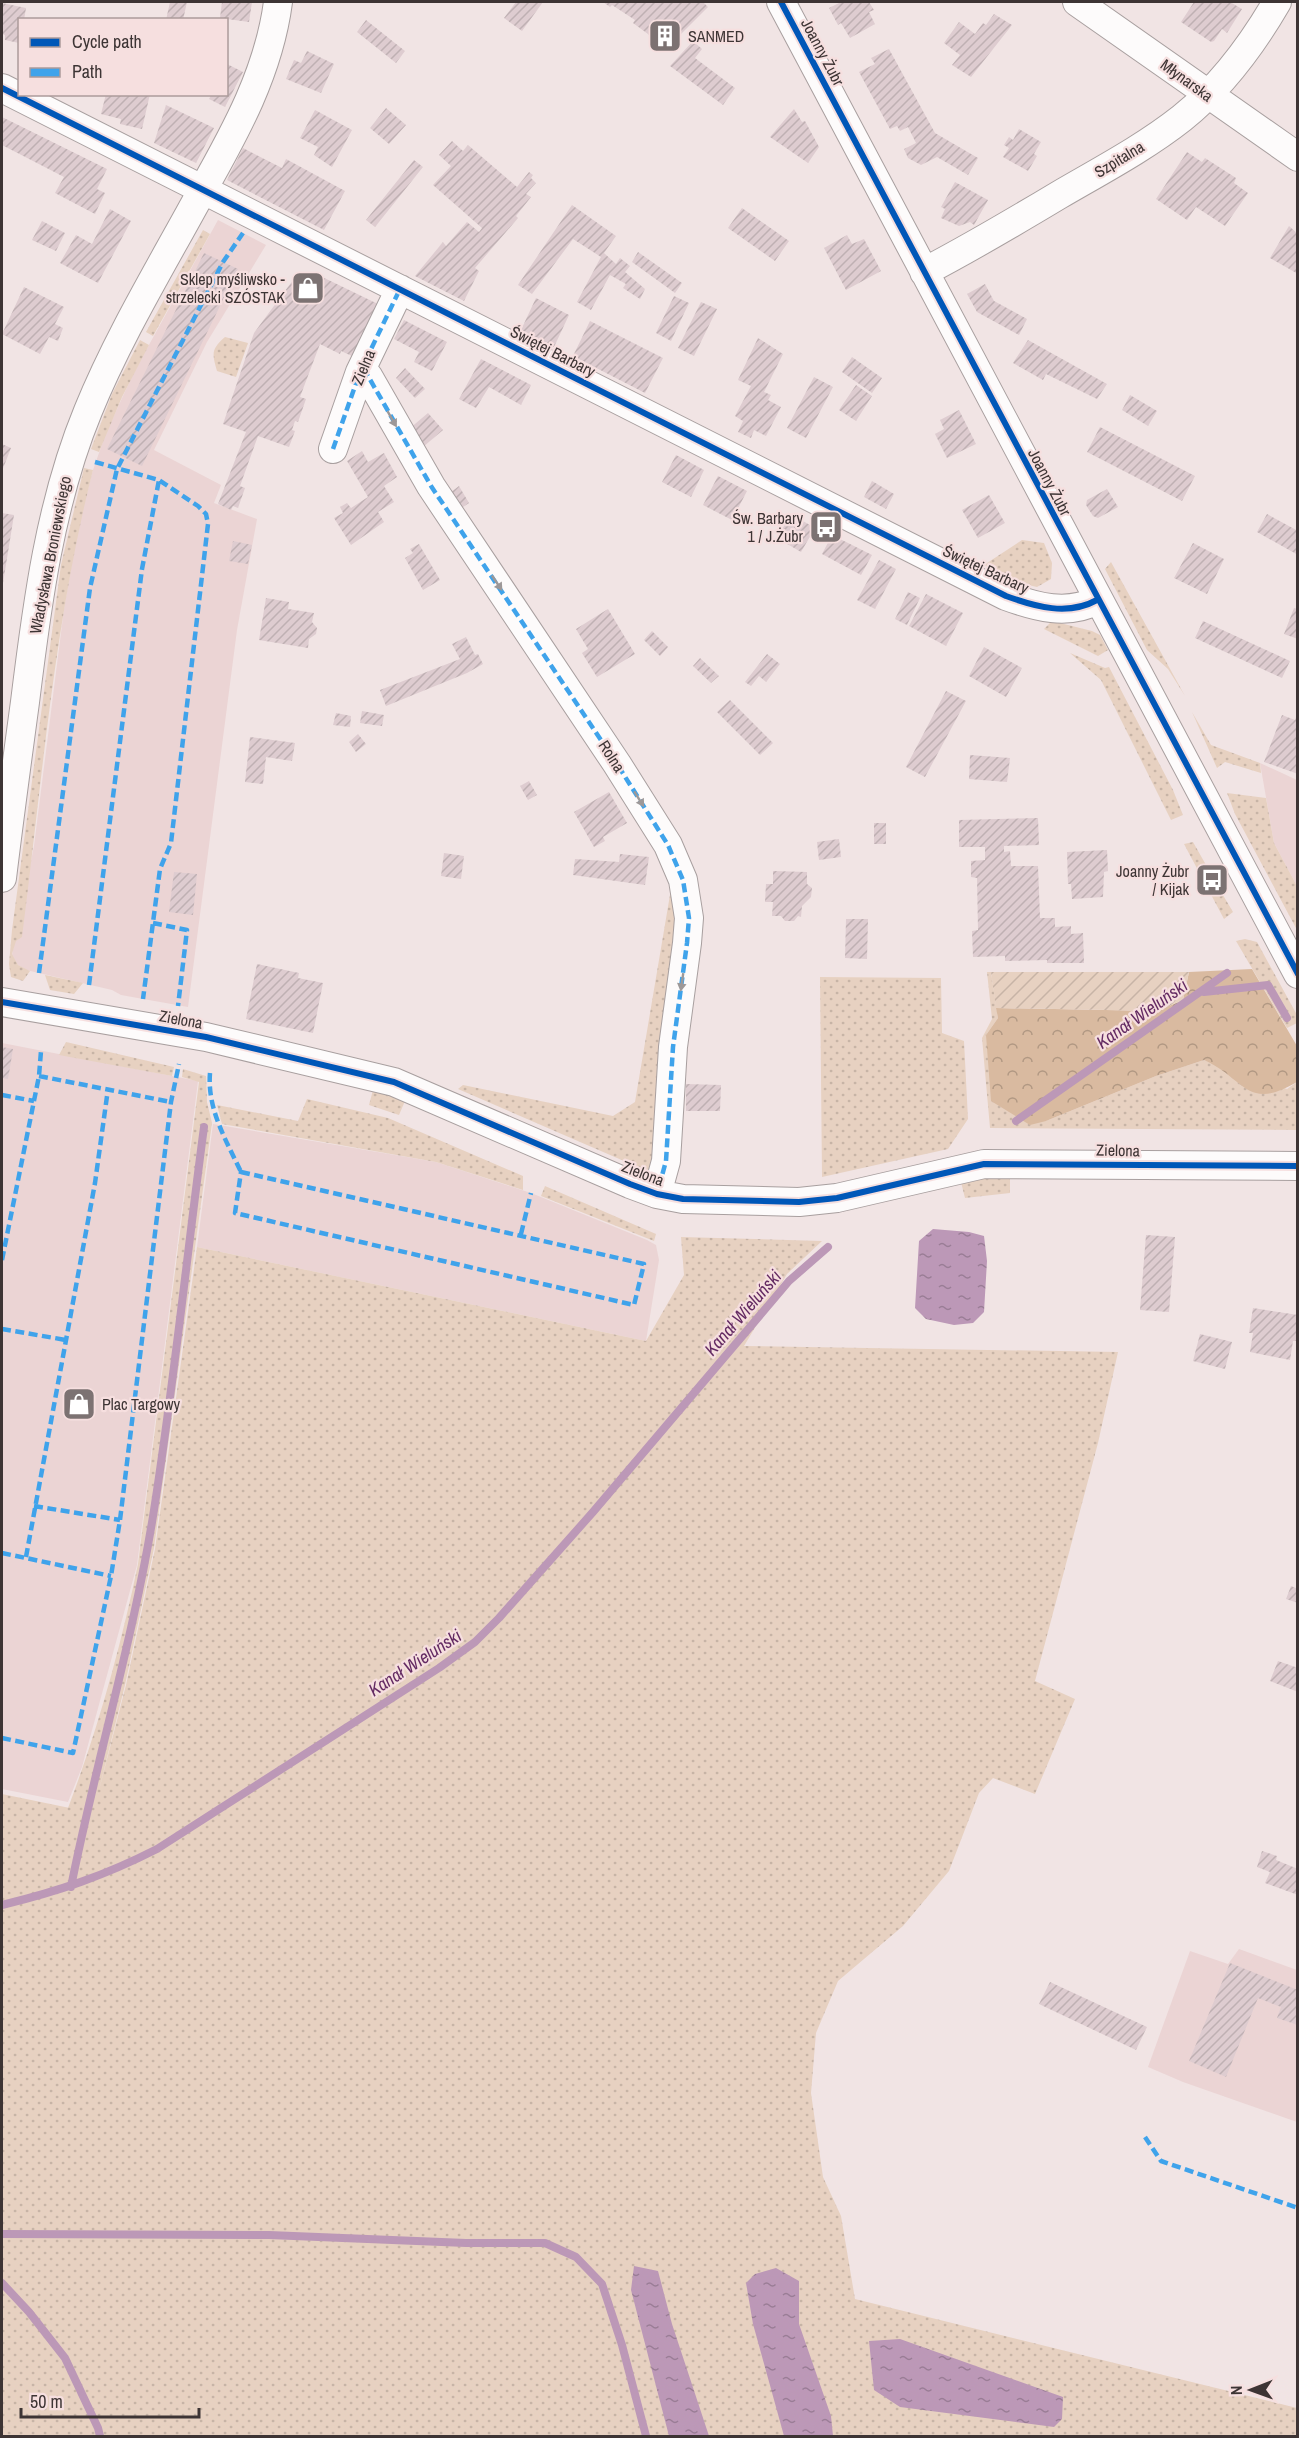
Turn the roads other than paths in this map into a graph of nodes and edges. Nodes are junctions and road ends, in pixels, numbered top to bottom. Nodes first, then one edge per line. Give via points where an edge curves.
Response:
1 (278, 2) edge
2 (781, 2) edge
3 (1077, 2) edge
4 (1277, 2) edge
5 (2, 88) edge
6 (1207, 95) junction
7 (1298, 157) edge
8 (203, 190) junction
9 (924, 272) junction
10 (400, 288) junction
11 (360, 372) junction
12 (333, 449) dead end
13 (1097, 600) junction
14 (2, 878) edge
15 (1298, 974) edge
16 (2, 1002) edge
17 (1298, 1166) edge
18 (657, 1194) junction

1 - 8 street, Władysława Broniewskiego via 270,46 256,87
2 - 9 street, Joanny Żubr
3 - 6 street, Młynarska
4 - 6 street, Szpitalna via 1244,54
5 - 8 street, Świętej Barbary
6 - 7 street, Młynarska
6 - 9 street, Szpitalna via 1170,127 1122,158
8 - 10 street, Świętej Barbary
8 - 14 street, Władysława Broniewskiego via 116,351 88,411 63,480 36,621
9 - 13 street, Joanny Żubr
10 - 11 street, Zielna
10 - 13 street, Świętej Barbary via 1006,596 1033,606 1060,609 1084,608
11 - 12 street, Zielna
11 -> 18 street, Rolna via 368,376 431,486 617,764 668,845 683,880 689,918 687,943 673,1047 666,1161
13 - 15 street, Joanny Żubr
16 - 18 street, Zielona via 206,1037 394,1082
17 - 18 street, Zielona via 993,1163 823,1201 694,1200

